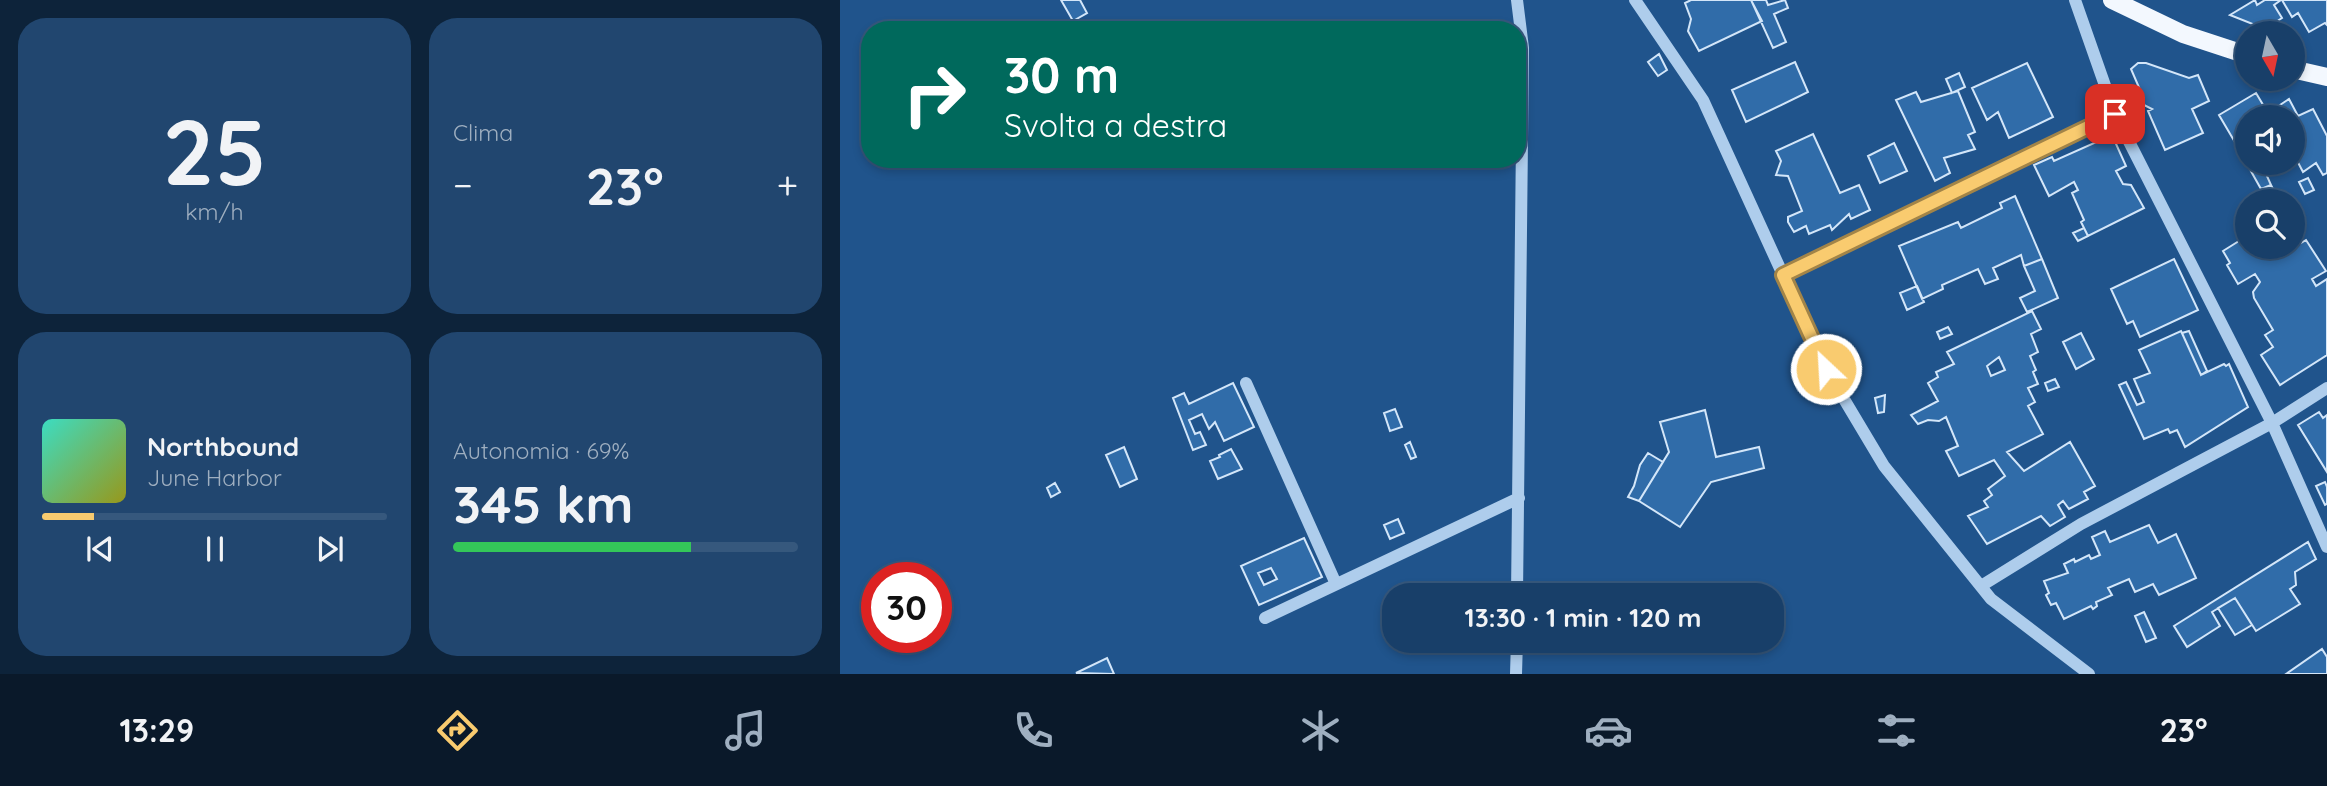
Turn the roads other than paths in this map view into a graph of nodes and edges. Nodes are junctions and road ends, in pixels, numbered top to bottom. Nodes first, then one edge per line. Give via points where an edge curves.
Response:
1 (1517, 0) edge
2 (1635, 0) edge
3 (2075, 0) edge
4 (2112, 0) edge
5 (1520, 21) edge
6 (2235, 51) edge
7 (2305, 72) edge
8 (2327, 77) edge
9 (2115, 114) junction
10 (1522, 168) edge
11 (1783, 275) junction
12 (1246, 383) dead end
13 (2327, 388) edge
14 (2272, 424) junction
15 (1519, 498) junction
16 (2327, 547) edge
17 (1517, 583) edge
18 (1336, 584) junction
19 (1981, 586) junction
20 (1265, 618) dead end
21 (1517, 653) edge
22 (1516, 674) edge
23 (2089, 674) edge

1 - 5 street
2 - 11 street via 1703,100
3 - 9 street
4 - 6 main road via 2183,34
7 - 8 main road
9 - 11 street
9 - 14 street
10 - 15 street
11 - 19 street via 1826,369 1884,466
12 - 18 street
13 - 14 street
14 - 16 street
14 - 19 street via 2081,524
15 - 17 street
15 - 18 street
18 - 20 street
19 - 23 street via 1991,599
21 - 22 street

